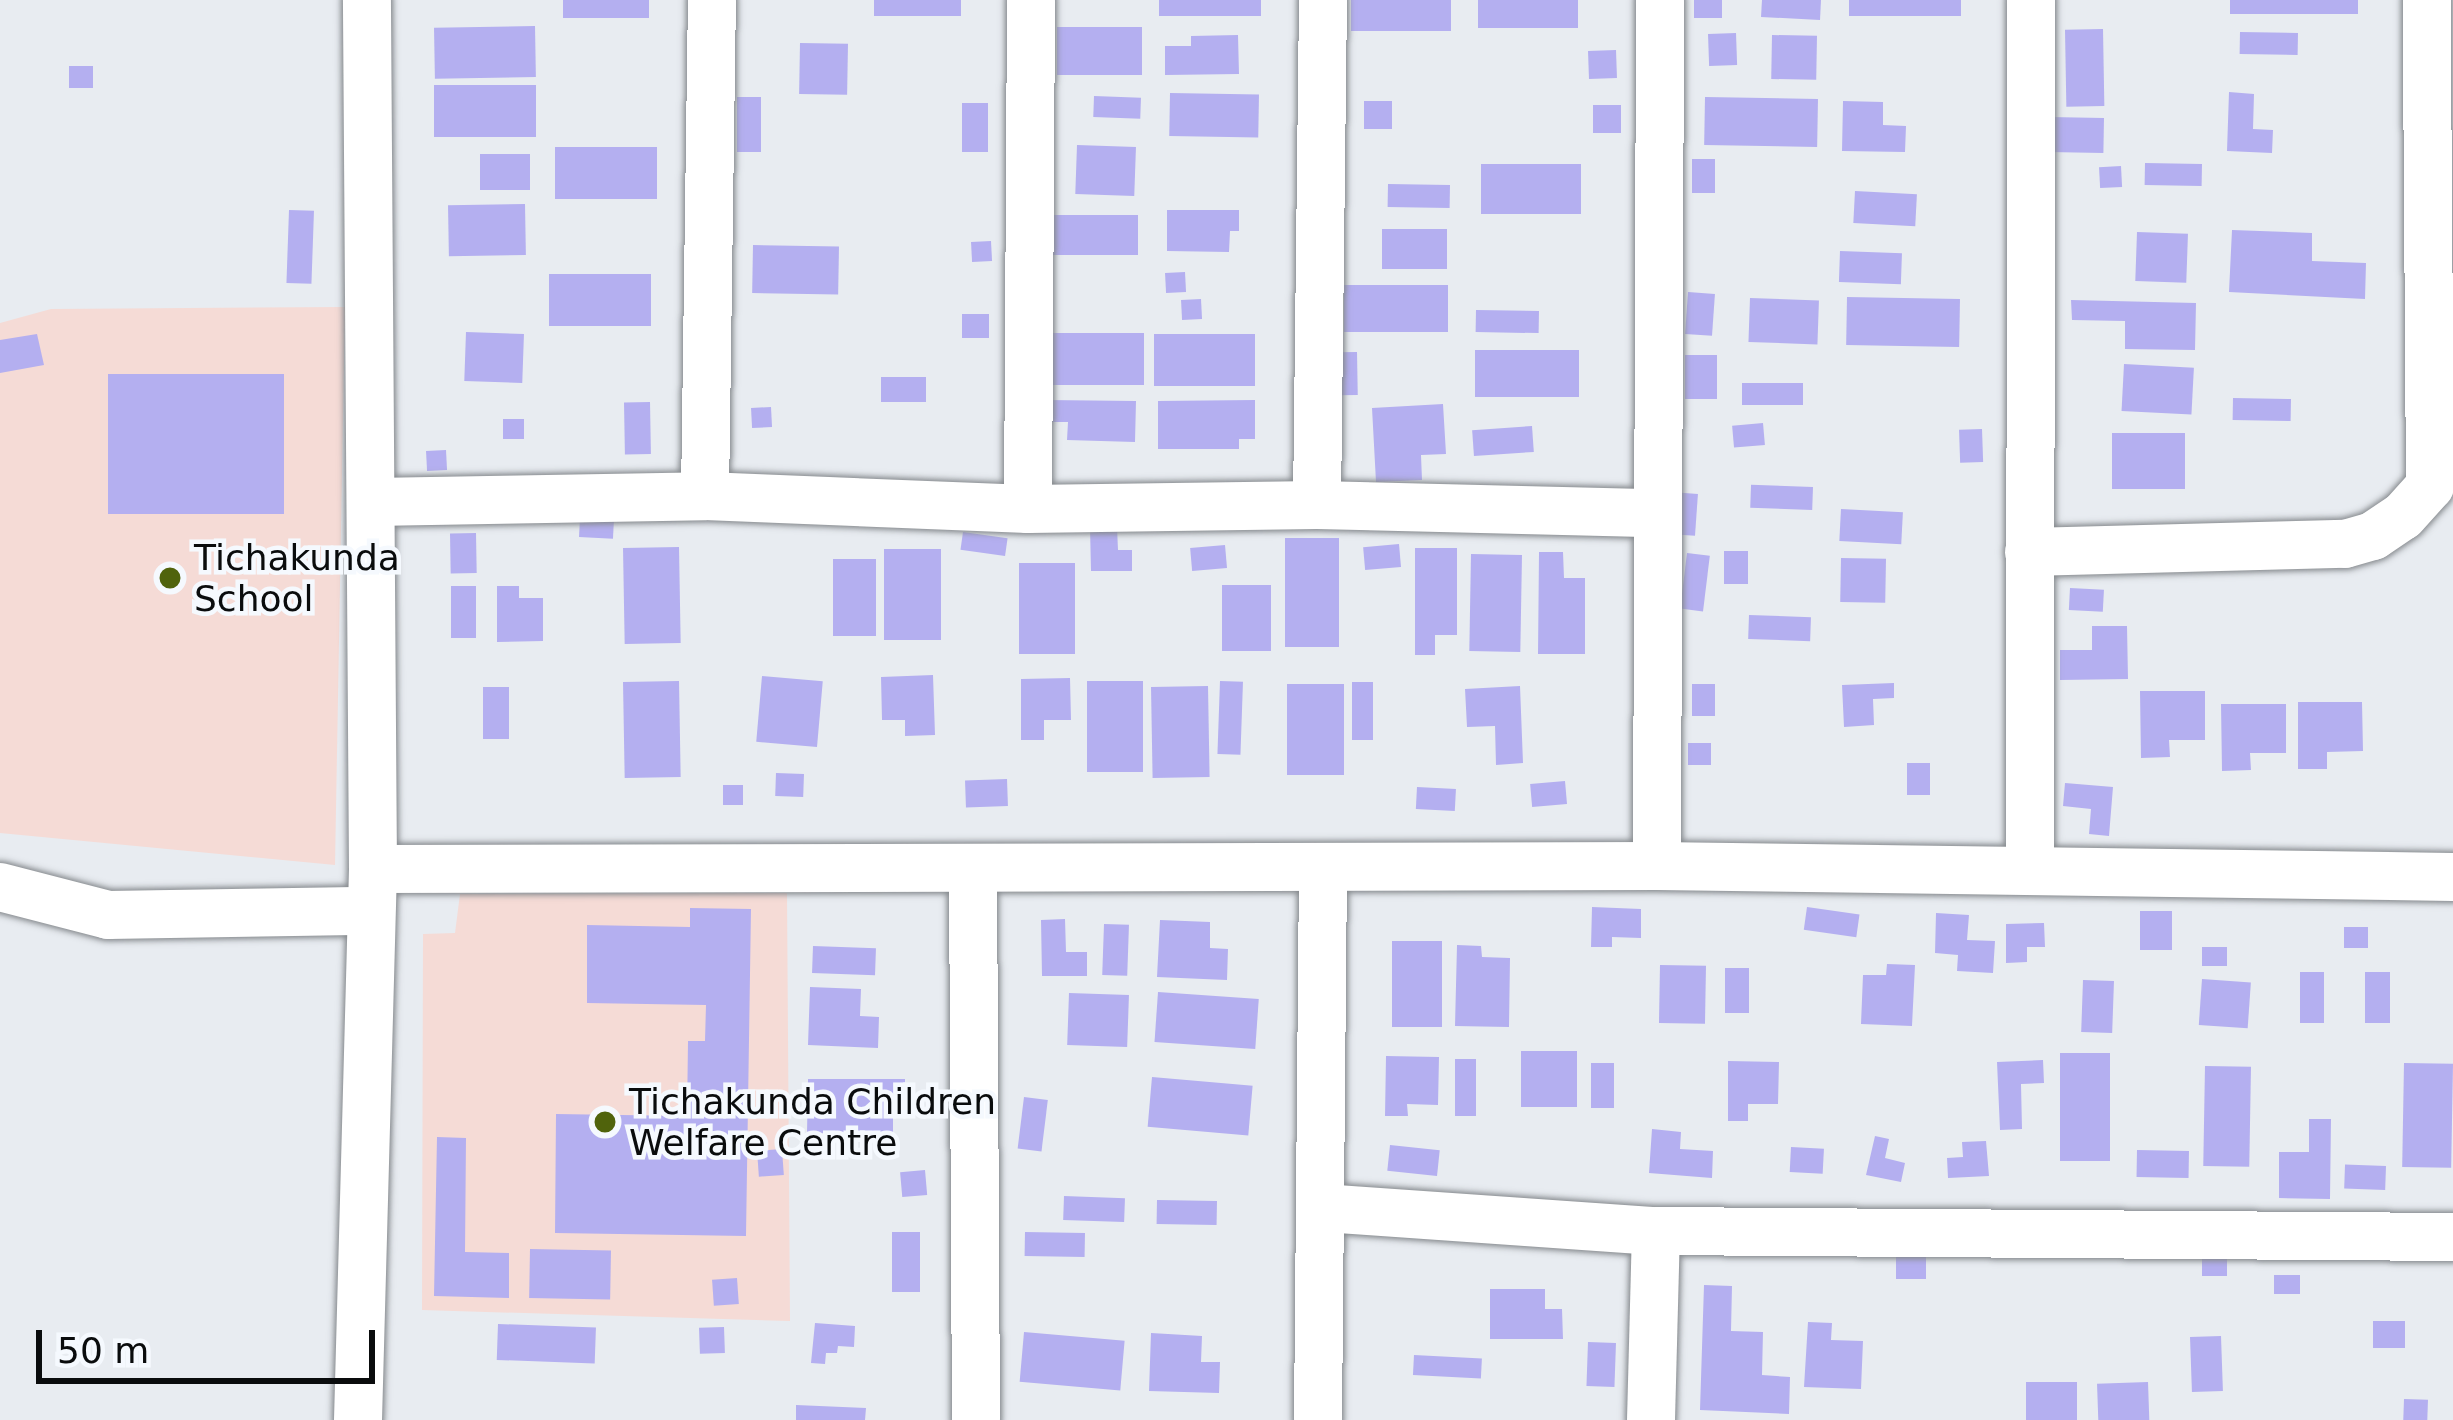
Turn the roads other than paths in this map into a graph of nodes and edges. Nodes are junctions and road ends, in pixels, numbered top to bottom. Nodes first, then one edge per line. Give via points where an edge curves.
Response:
1 (367, 0) edge
2 (712, 0) edge
3 (1031, 0) edge
4 (1323, 0) edge
5 (1660, 0) edge
6 (2031, 0) edge
7 (2427, 0) edge
8 (705, 496) junction
9 (373, 502) junction
10 (1317, 505) junction
11 (1028, 508) junction
12 (1655, 514) junction
13 (2029, 552) junction
14 (1657, 866) junction
15 (973, 868) junction
16 (1323, 868) junction
17 (2030, 870) junction
18 (2453, 877) edge
19 (0, 887) edge
20 (372, 890) junction
21 (1324, 1208) junction
22 (1656, 1231) junction
23 (2453, 1237) edge
24 (358, 1420) edge
25 (976, 1420) edge
26 (1318, 1420) edge
27 (1652, 1420) edge

1 - 9 street
2 - 8 street
3 - 11 street
4 - 10 street
5 - 12 street
6 - 13 street
7 - 13 street via 2430,486 2403,517 2345,544
8 - 9 street
8 - 11 street
9 - 20 street
10 - 11 street
10 - 12 street
12 - 14 street
13 - 17 street
14 - 16 street
14 - 17 street
15 - 16 street
15 - 20 street
15 - 25 street
16 - 21 street
17 - 18 street
19 - 20 street via 108,915
20 - 24 street
21 - 22 street
21 - 26 street
22 - 23 street
22 - 27 street

